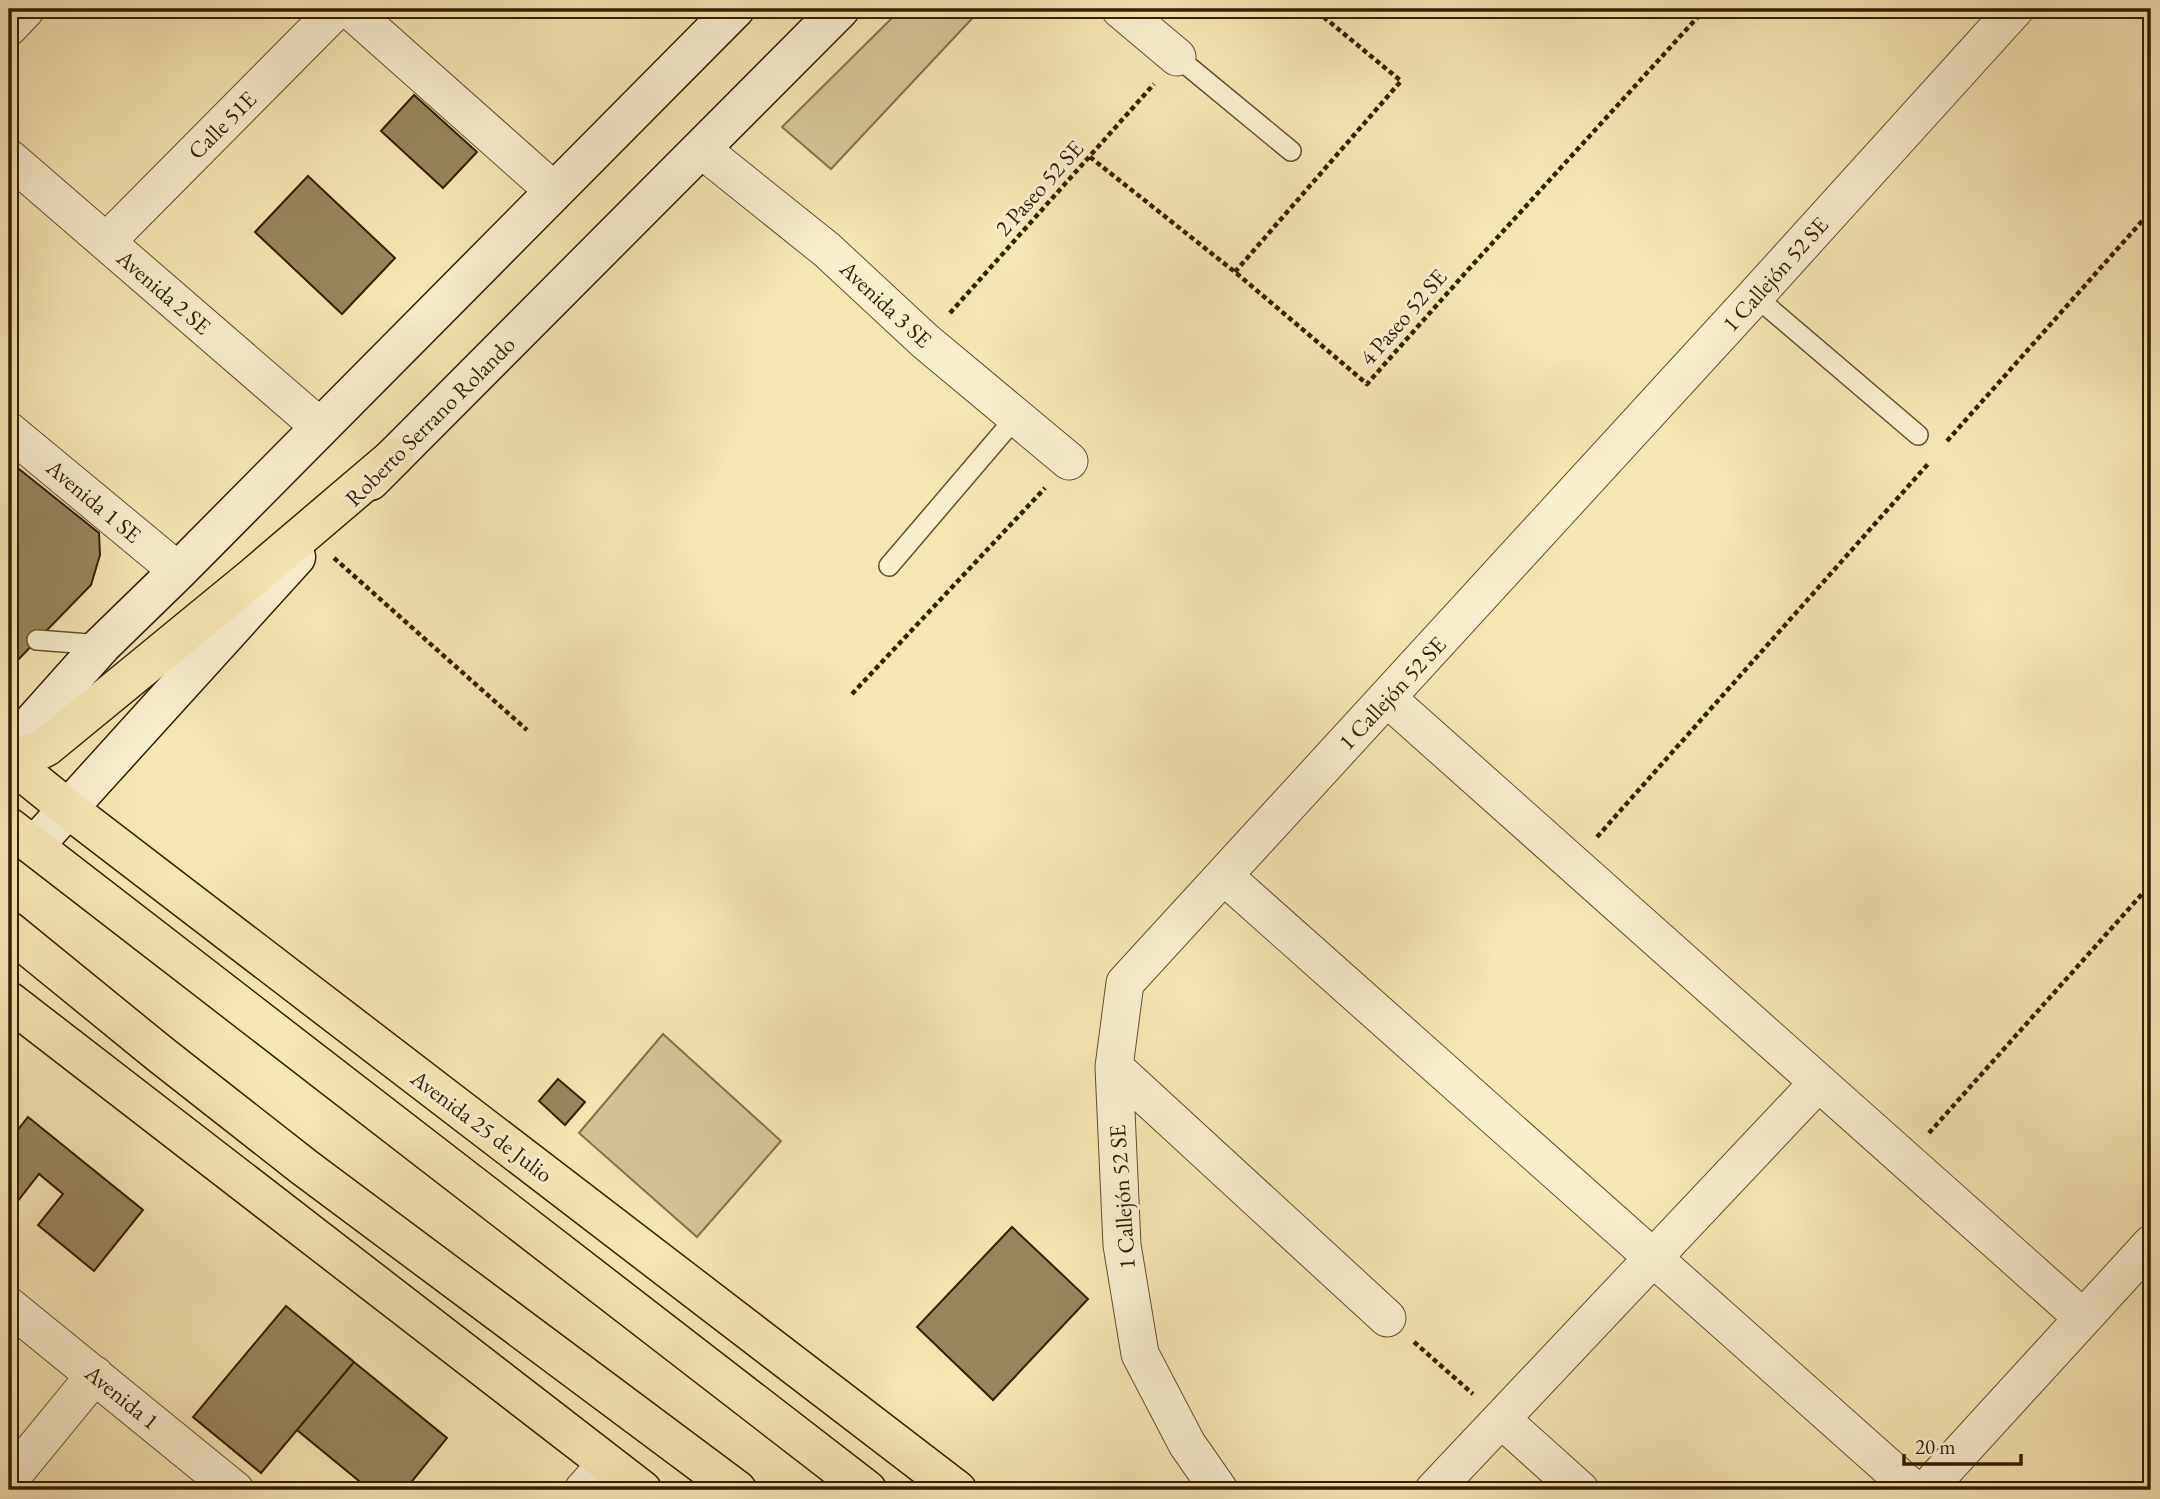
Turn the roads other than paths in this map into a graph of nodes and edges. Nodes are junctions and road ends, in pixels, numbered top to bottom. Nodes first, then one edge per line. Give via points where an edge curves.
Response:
1 (26, 9) edge
2 (337, 9) edge
3 (349, 9) edge
4 (735, 9) edge
5 (840, 9) edge
6 (1121, 9) edge
7 (2015, 9) edge
8 (9, 27) edge
9 (1177, 57) joint
10 (701, 149) junction
11 (1291, 150) dead end
12 (9, 158) edge
13 (554, 191) junction
14 (106, 242) junction
15 (1755, 296) junction
16 (1017, 416) junction
17 (320, 428) junction
18 (9, 431) edge
19 (1918, 435) dead end
20 (394, 457) junction
21 (1069, 461) road end
22 (889, 566) dead end
23 (178, 571) junction
24 (37, 640) dead end
25 (102, 645) junction
26 (1387, 698) junction
27 (9, 749) edge
28 (9, 759) edge
29 (67, 808) junction
30 (21, 836) edge
31 (1224, 876) junction
32 (9, 931) edge
33 (9, 1002) edge
34 (1114, 1068) junction
35 (1818, 1083) junction
36 (2151, 1244) edge
37 (1653, 1258) junction
38 (9, 1306) edge
39 (1387, 1318) road end
40 (2083, 1318) junction
41 (95, 1374) junction
42 (1501, 1419) junction
43 (595, 1477) edge
44 (9, 1480) edge
45 (235, 1490) edge
46 (642, 1490) edge
47 (737, 1490) edge
48 (867, 1490) edge
49 (957, 1490) edge
50 (1219, 1490) edge
51 (1434, 1490) edge
52 (1580, 1490) edge
53 (1914, 1490) edge
54 (1926, 1490) edge

1 - 8 street
2 - 14 street, Calle 51E
3 - 13 street
4 - 13 main road
5 - 10 main road, Roberto Serrano Rolando
6 - 9 street
7 - 15 street, 1 Callejón 52 SE
9 - 11 lane
10 - 16 street, Avenida 3 SE via 827,250 925,341
10 - 20 main road, Roberto Serrano Rolando
12 - 14 street, Avenida 2 SE
13 - 17 main road
14 - 17 street, Avenida 2 SE
15 - 19 lane
15 - 26 street, 1 Callejón 52 SE
16 - 21 street, Avenida 3 SE
16 - 22 lane
17 - 23 main road
18 - 23 street, Avenida 1 SE
20 - 28 main road via 46,747
20 - 29 main road, Roberto Serrano Rolando
23 - 25 main road
24 - 25 lane
25 - 27 main road
26 - 31 street, 1 Callejón 52 SE
26 - 35 street
28 - 29 main road, Avenida 25 de Julio
29 - 30 main road, Roberto Serrano Rolando
29 - 49 main road, Avenida 25 de Julio
30 - 48 main road
31 - 34 street, 1 Callejón 52 SE via 1125,983
31 - 37 street
32 - 47 main road via 304,1167
33 - 43 main road
34 - 39 street
34 - 50 street, 1 Callejón 52 SE via 1122,1245 1140,1354 1187,1444
35 - 37 street
35 - 40 street
36 - 40 street
37 - 42 street
37 - 53 street
38 - 41 street, Avenida 1
40 - 54 street
41 - 44 street
41 - 45 street, Avenida 1
42 - 51 street
42 - 52 street
43 - 46 main road

